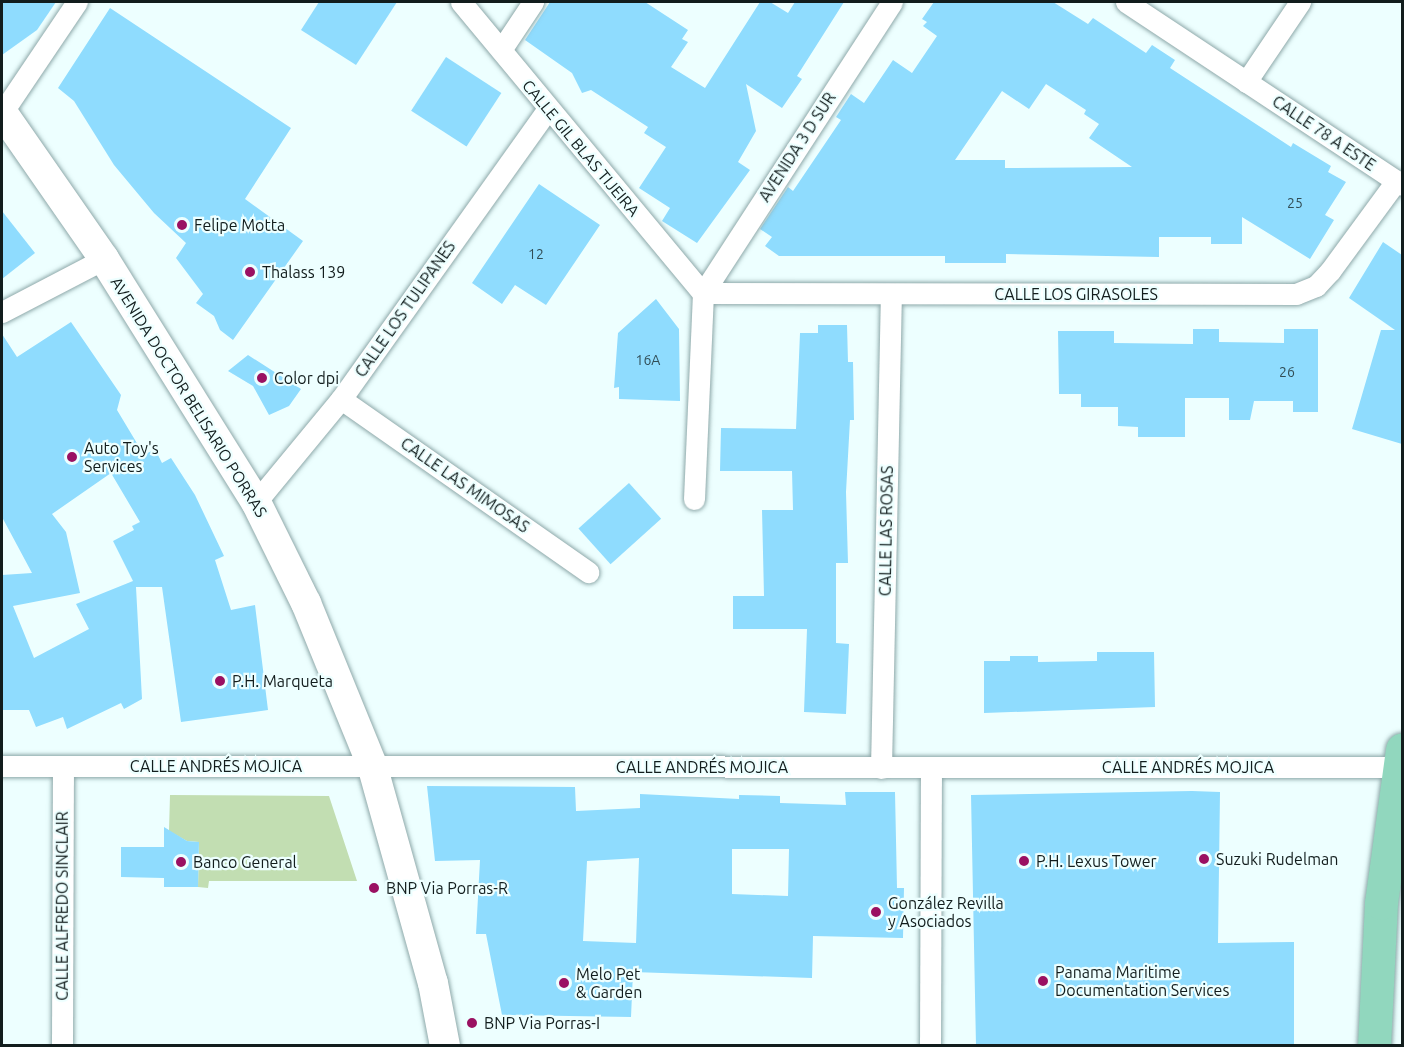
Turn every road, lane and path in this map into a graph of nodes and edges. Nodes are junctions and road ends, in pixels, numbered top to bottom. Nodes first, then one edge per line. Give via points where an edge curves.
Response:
1 (76, 2) edge
2 (461, 2) edge
3 (532, 2) edge
4 (892, 2) edge
5 (1126, 2) edge
6 (1300, 2) edge
7 (501, 50) junction
8 (1246, 82) junction
9 (547, 110) junction
10 (2, 112) edge
11 (1399, 183) edge
12 (104, 259) junction
13 (703, 293) junction
14 (891, 294) junction
15 (2, 312) edge
16 (341, 399) junction
17 (694, 499) dead end
18 (256, 502) junction
19 (588, 572) dead end
20 (1401, 761) edge
21 (372, 765) junction
22 (2, 766) edge
23 (63, 766) junction
24 (931, 767) junction
25 (881, 768) junction
26 (1392, 903) edge
27 (62, 1046) edge
28 (445, 1046) edge
29 (930, 1046) edge
30 (1374, 1046) edge

1 - 10 street
2 - 7 street, CALLE GIL BLAS TIJEIRA
3 - 7 street
4 - 13 street, AVENIDA 3 D SUR
5 - 8 street, CALLE 78 A ESTE
6 - 8 street
7 - 9 street, CALLE GIL BLAS TIJEIRA
8 - 11 street, CALLE 78 A ESTE
9 - 13 street, CALLE GIL BLAS TIJEIRA
9 - 16 street, CALLE LOS TULIPANES
10 - 12 street, AVENIDA DOCTOR BELISARIO PORRAS
11 - 14 street, CALLE LOS GIRASOLES via 1330,271 1316,286 1296,294
12 - 15 street
12 - 18 street, AVENIDA DOCTOR BELISARIO PORRAS
13 - 14 street, CALLE LOS GIRASOLES
13 - 17 street
14 - 25 street, CALLE LAS ROSAS
16 - 18 street, CALLE LOS TULIPANES
16 - 19 street, CALLE LAS MIMOSAS
18 - 21 street, AVENIDA DOCTOR BELISARIO PORRAS via 306,603
20 - 24 street, CALLE ANDRÉS MOJICA
20 - 26 main road
21 - 23 street, CALLE ANDRÉS MOJICA
21 - 25 street, CALLE ANDRÉS MOJICA
21 - 28 street, AVENIDA DOCTOR BELISARIO PORRAS via 433,983
22 - 23 street, CALLE ANDRÉS MOJICA
23 - 27 street, CALLE ALFREDO SINCLAIR
24 - 25 street, CALLE ANDRÉS MOJICA
24 - 29 street
26 - 30 main road

